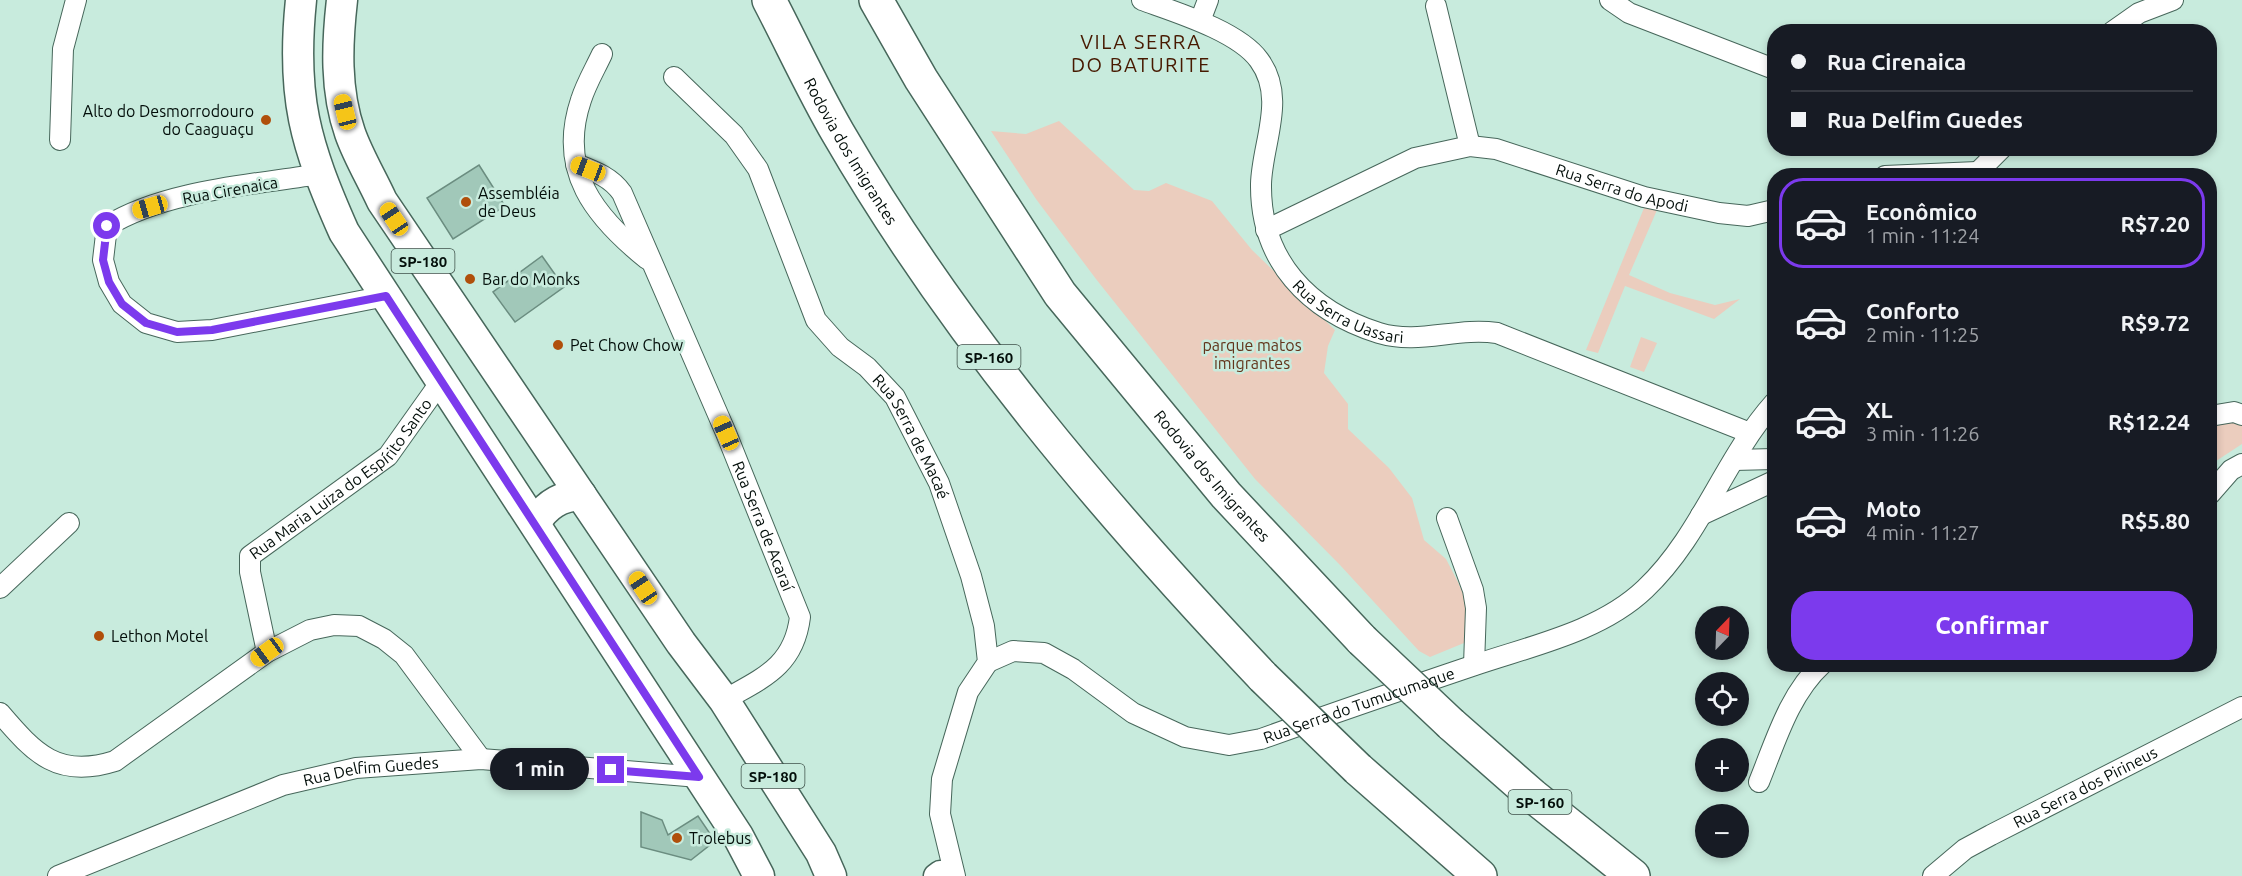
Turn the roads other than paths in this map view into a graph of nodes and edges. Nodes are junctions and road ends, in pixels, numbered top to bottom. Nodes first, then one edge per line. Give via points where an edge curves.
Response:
1 (76, 0) edge
2 (301, 0) edge
3 (342, 0) edge
4 (769, 0) edge
5 (876, 0) edge
6 (1142, 0) edge
7 (1208, 0) edge
8 (1611, 0) edge
9 (2173, 0) edge
10 (1436, 6) dead end
11 (1200, 21) junction
12 (2123, 24) edge
13 (602, 54) dead end
14 (1767, 66) edge
15 (674, 77) dead end
16 (60, 140) dead end
17 (1470, 146) junction
18 (1989, 156) edge
19 (576, 164) junction
20 (1980, 168) edge
21 (320, 174) junction
22 (1767, 212) edge
23 (1266, 230) junction
24 (649, 261) junction
25 (386, 296) junction
26 (442, 380) junction
27 (1767, 412) edge
28 (2217, 415) edge
29 (2242, 415) edge
30 (1750, 433) junction
31 (1767, 459) edge
32 (1734, 460) junction
33 (2242, 464) edge
34 (1767, 484) edge
35 (2217, 486) edge
36 (581, 495) junction
37 (1701, 515) junction
38 (1447, 518) dead end
39 (69, 523) dead end
40 (535, 523) junction
41 (0, 588) edge
42 (267, 652) junction
43 (988, 662) junction
44 (1474, 665) junction
45 (1815, 672) edge
46 (724, 700) junction
47 (2242, 707) edge
48 (0, 713) edge
49 (481, 759) junction
50 (699, 777) junction
51 (1760, 782) dead end
52 (826, 865) edge
53 (942, 875) edge
54 (58, 876) edge
55 (759, 876) edge
56 (843, 876) edge
57 (1480, 876) edge
58 (1633, 876) edge
59 (1933, 876) edge

1 - 16 street via 63,49
2 - 21 main road, SP-180 via 298,88 306,134
3 - 36 main road, SP-180 via 337,38 340,91 350,134 382,201
4 - 57 highway, Rodovia dos Imigrantes / SP-160, bridge via 838,133 930,276 1026,407 1170,578 1263,677 1358,770
5 - 58 highway, Rodovia dos Imigrantes / SP-160, bridge via 921,79 1060,294 1226,495 1362,640 1451,724
6 - 11 street, Rua Serra Uassari
7 - 11 street
8 - 14 street via 1629,13
9 - 12 street via 2139,13
10 - 17 street
11 - 23 street, Rua Serra Uassari via 1257,58 1271,89 1272,122 1261,185
13 - 19 street, Rua Serra de Acaraí via 581,100
15 - 43 street, Rua Serra de Macaé via 734,135 758,169 816,320 896,397 939,483 971,576 984,626
17 - 22 street, Rua Serra do Apodi via 1496,149 1644,197 1719,213 1748,216
17 - 23 street, Rua Serra do Apodi via 1415,158
18 - 20 street
19 - 24 street, Rua Serra de Acaraí via 581,184 600,217
19 - 24 street, Rua Serra de Acaraí via 600,173 617,186
21 - 25 main road, SP-180 via 344,232
21 - 25 street, Rua Cirenaica via 197,195 129,212 107,226 103,260 109,282 122,304 146,323 177,332 212,330
23 - 30 street, Rua Serra Uassari via 1272,249 1289,276 1344,319 1409,339 1479,330 1497,333
24 - 46 street, Rua Serra de Acaraí via 726,433 800,617 797,638 789,654 769,674
25 - 26 main road, SP-180
26 - 40 main road, SP-180
26 - 42 street, Rua Maria Luiza do Espírito Santo via 388,456 250,556
27 - 30 street, Rua Serra do Tumucumaque
28 - 29 street
30 - 32 street, Rua Serra do Tumucumaque
31 - 32 street
32 - 37 street, Rua Serra do Tumucumaque
33 - 35 street
34 - 37 street
36 - 40 main road via 553,502
36 - 46 main road, SP-180 via 681,644
37 - 44 street, Rua Serra do Tumucumaque via 1666,566 1627,605 1566,634
38 - 44 street via 1473,590
39 - 41 street
40 - 50 main road, SP-180
42 - 48 street via 115,761 92,768 72,767 28,747
42 - 49 street via 310,630 334,625 359,626 404,655
43 - 44 street, Rua Serra do Tumucumaque via 1013,651 1044,653 1162,728 1207,743 1229,745 1261,739
43 - 53 street via 968,692 942,779 940,814 947,848
45 - 51 street via 1784,721
46 - 52 main road, SP-180
47 - 59 street, Rua Serra dos Pirineus via 1965,849
49 - 50 street, Rua Delfim Guedes
49 - 54 street, Rua Delfim Guedes via 356,768 283,785
50 - 55 main road, SP-180
52 - 56 street

